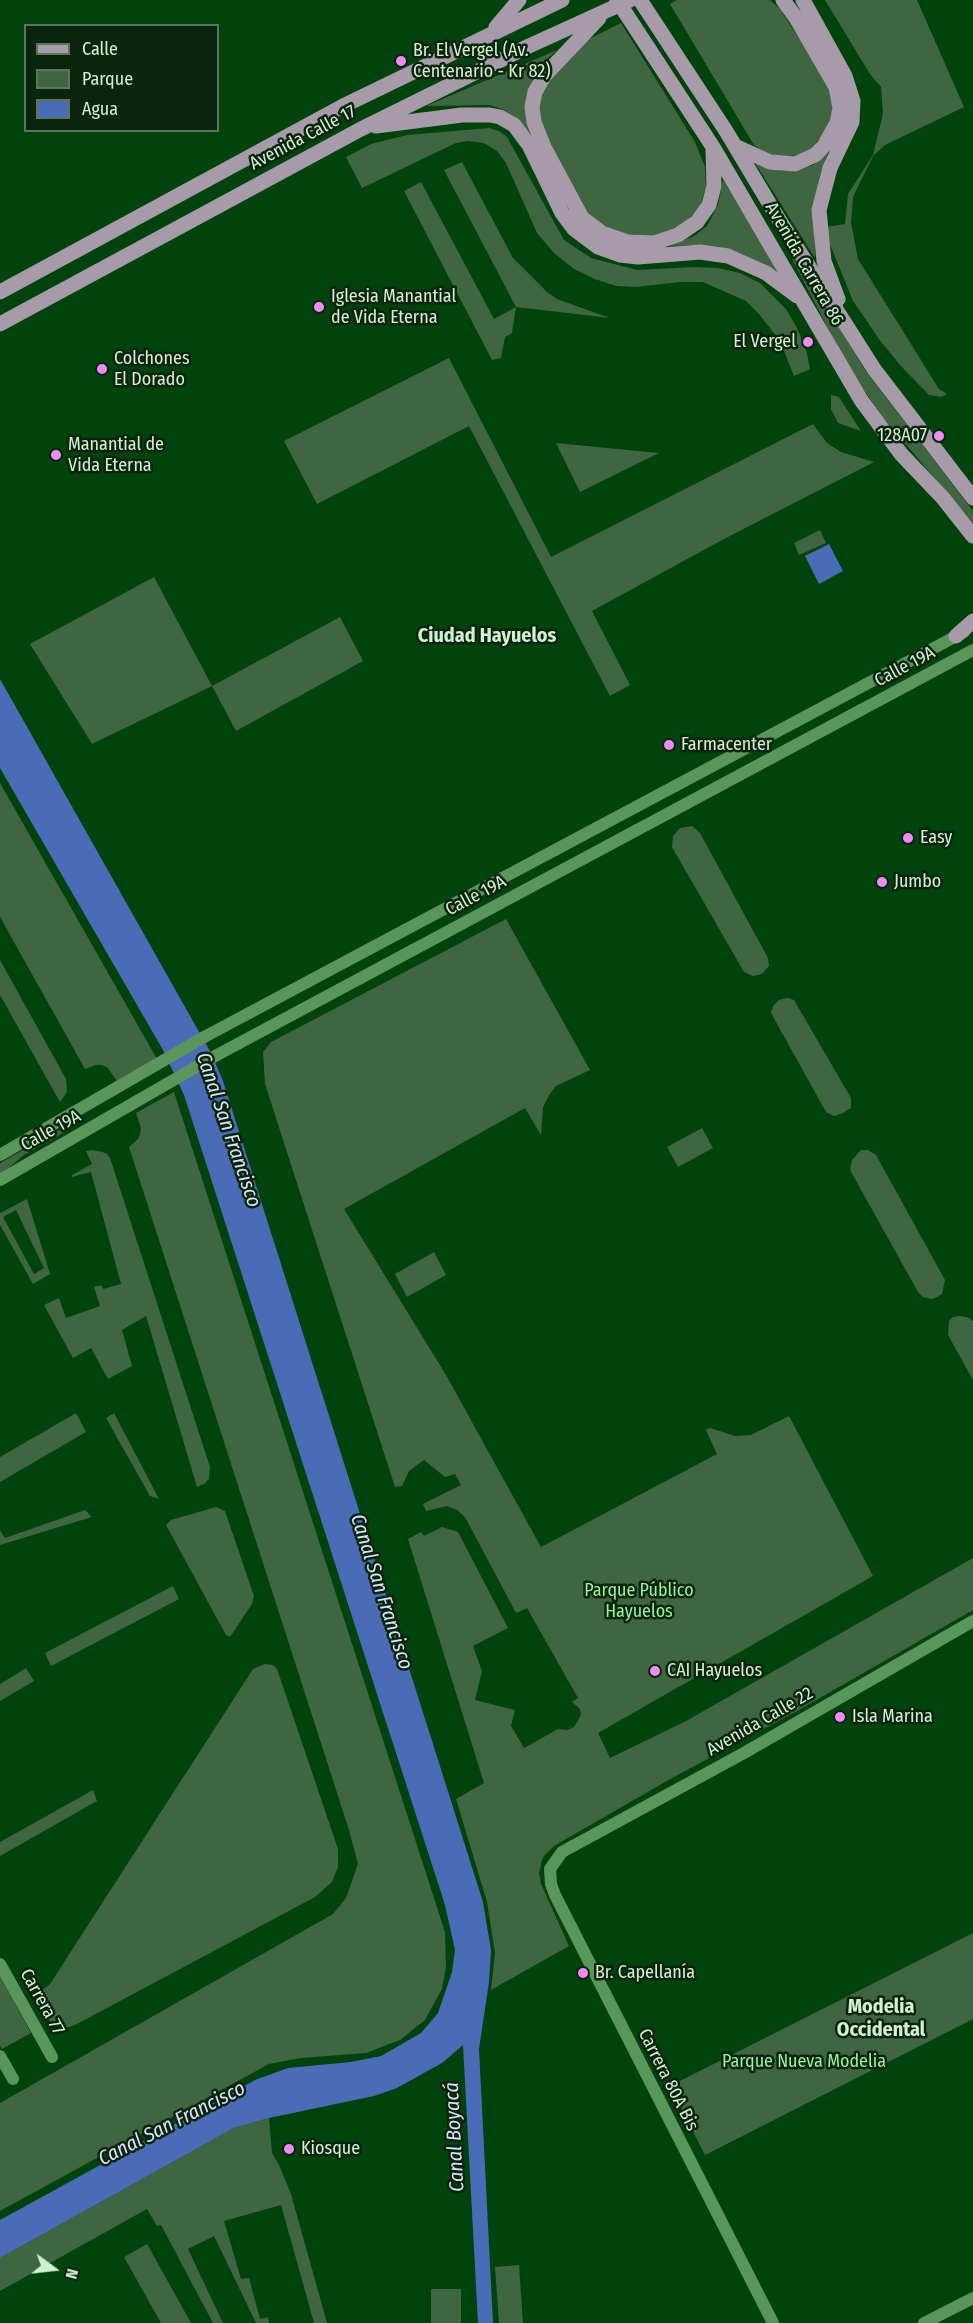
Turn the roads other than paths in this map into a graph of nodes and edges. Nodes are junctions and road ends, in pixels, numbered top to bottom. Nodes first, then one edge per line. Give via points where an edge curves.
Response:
1 (519, 0) edge
2 (562, 0) edge
3 (617, 0) edge
4 (630, 0) edge
5 (640, 0) edge
6 (783, 0) edge
7 (803, 0) edge
8 (551, 4) edge
9 (605, 12) junction
10 (486, 37) junction
11 (361, 129) junction
12 (711, 143) junction
13 (735, 146) junction
14 (0, 292) edge
15 (805, 303) junction
16 (0, 324) edge
17 (848, 327) junction
18 (973, 498) edge
19 (973, 536) edge
20 (973, 621) edge
21 (973, 627) edge
22 (956, 636) junction
23 (973, 650) edge
24 (0, 1155) edge
25 (0, 1180) edge
26 (973, 1621) edge
27 (562, 1852) joint
28 (0, 1964) edge
29 (0, 2056) edge
30 (52, 2057) dead end
31 (13, 2079) dead end
32 (973, 2298) edge
33 (773, 2323) edge
34 (924, 2323) edge

1 - 10 main road
2 - 8 main road, Avenida Calle 17
3 - 12 main road, Avenida Carrera 86
4 - 9 main road, Avenida Calle 17
5 - 13 main road, Avenida Carrera 86
6 - 13 main road via 836,87 840,108 837,123 830,139 816,154 795,164 770,162
7 - 17 main road via 845,76 853,101 852,122 830,168 819,210 824,261
8 - 10 main road, Avenida Calle 17
9 - 11 main road, Avenida Calle 17
9 - 12 main road via 544,76 532,107 544,147 582,218 602,233 635,243 654,243 683,232 697,222 709,205 714,186
10 - 14 main road, Avenida Calle 17 via 343,106
11 - 15 main road via 451,116 500,117 514,125 529,145 562,213 574,229 598,247 638,257 700,252 728,256 769,275
11 - 16 main road, Avenida Calle 17
12 - 15 main road, Avenida Carrera 86
13 - 17 main road, Avenida Carrera 86
15 - 19 main road, Avenida Carrera 86 via 874,419
17 - 18 main road, Avenida Carrera 86 via 891,392
20 - 22 main road
21 - 22 street, Calle 19A
22 - 24 street, Calle 19A via 206,1036
23 - 25 street, Calle 19A via 217,1055
26 - 27 street, Avenida Calle 22
27 - 33 street, Carrera 80A Bis via 550,1869 555,1895
28 - 30 street, Carrera 77
29 - 31 street
32 - 34 street

